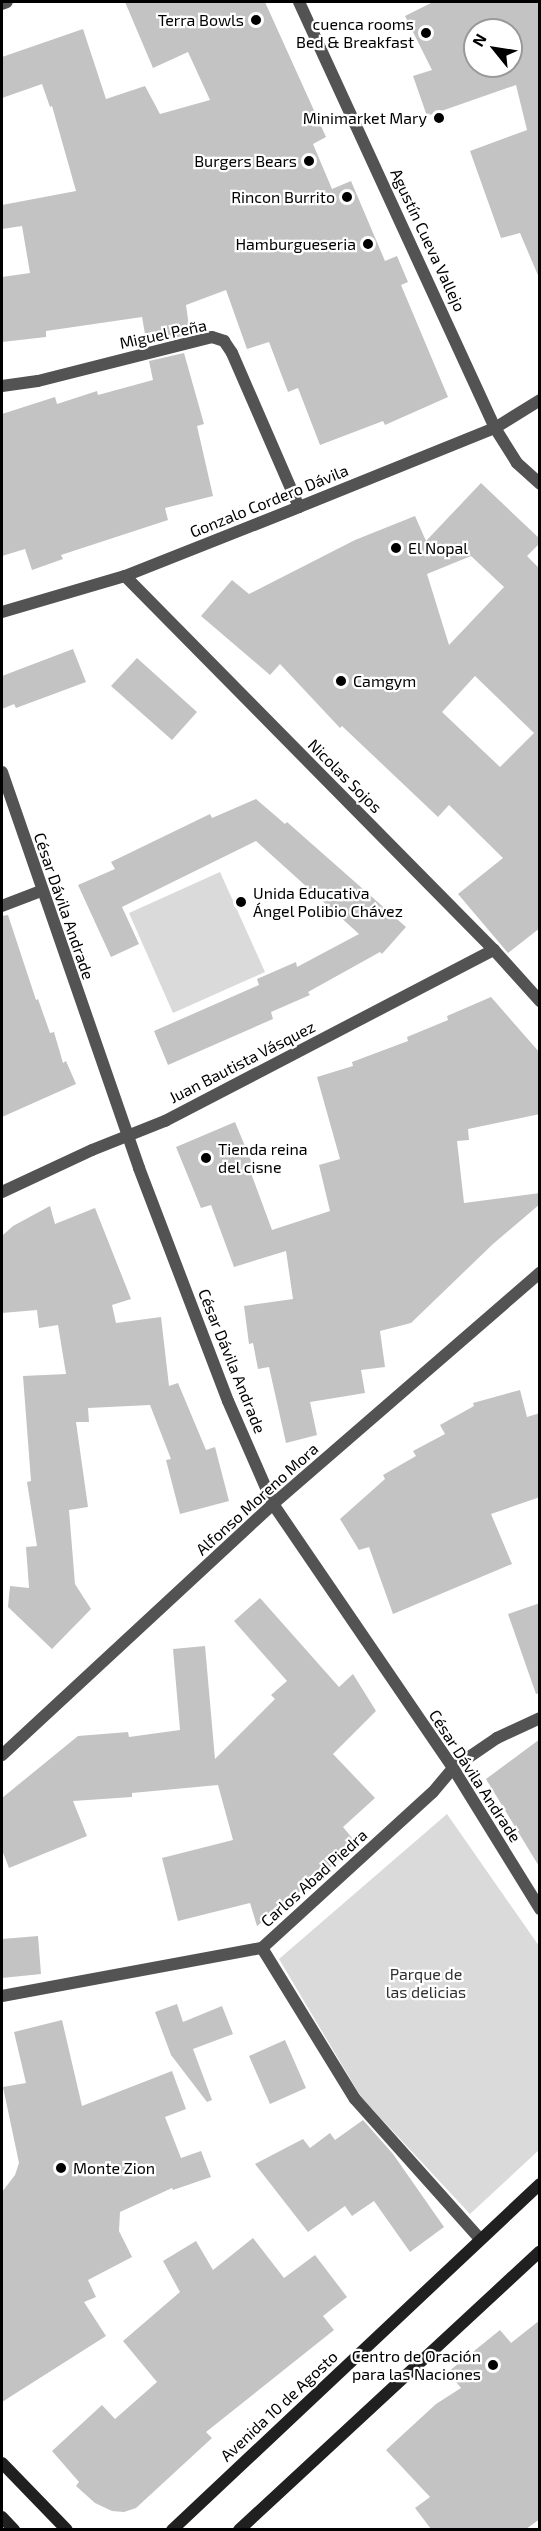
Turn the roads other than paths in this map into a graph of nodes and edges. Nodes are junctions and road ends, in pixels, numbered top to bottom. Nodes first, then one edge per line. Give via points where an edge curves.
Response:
1 (7, 2) edge
2 (298, 2) edge
3 (2, 4) edge
4 (2, 386) edge
5 (540, 400) edge
6 (495, 428) junction
7 (540, 484) edge
8 (299, 507) junction
9 (124, 576) junction
10 (2, 612) edge
11 (2, 772) edge
12 (41, 891) junction
13 (2, 906) edge
14 (494, 950) junction
15 (540, 1001) edge
16 (129, 1136) junction
17 (2, 1192) edge
18 (540, 1273) edge
19 (273, 1504) junction
20 (540, 1718) edge
21 (2, 1755) edge
22 (453, 1768) junction
23 (540, 1909) edge
24 (262, 1948) junction
25 (2, 1996) edge
26 (540, 2184) edge
27 (480, 2239) junction
28 (540, 2251) edge
29 (2, 2463) edge
30 (2, 2517) edge
31 (14, 2529) edge
32 (67, 2529) edge
33 (172, 2529) edge
34 (239, 2529) edge

1 - 3 street
2 - 6 street, Agustín Cueva Vallejo
4 - 8 street, Miguel Peña via 38,381 212,337 224,341
5 - 6 street, Gonzalo Cordero Dávila
6 - 7 street, Agustín Cueva Vallejo via 517,463
6 - 8 street, Gonzalo Cordero Dávila
8 - 9 street, Gonzalo Cordero Dávila
9 - 10 street, Gonzalo Cordero Dávila
9 - 14 street, Nicolas Sojos
11 - 12 street, César Dávila Andrade
12 - 13 street
12 - 16 street, César Dávila Andrade
14 - 15 street, Nicolas Sojos
14 - 16 street, Juan Bautista Vásquez
16 - 17 street, Juan Bautista Vásquez
16 - 19 street, César Dávila Andrade via 228,1401
18 - 19 street, Alfonso Moreno Mora
19 - 21 street, Alfonso Moreno Mora
19 - 22 street, César Dávila Andrade
20 - 22 street, Carlos Abad Piedra via 497,1738
22 - 23 street, César Dávila Andrade
22 - 24 street, Carlos Abad Piedra via 433,1792
24 - 25 street, Carlos Abad Piedra
24 - 27 street via 355,2099
26 - 27 main road, Avenida 10 de Agosto
27 - 33 main road, Avenida 10 de Agosto
28 - 34 main road
29 - 32 main road
30 - 31 main road

